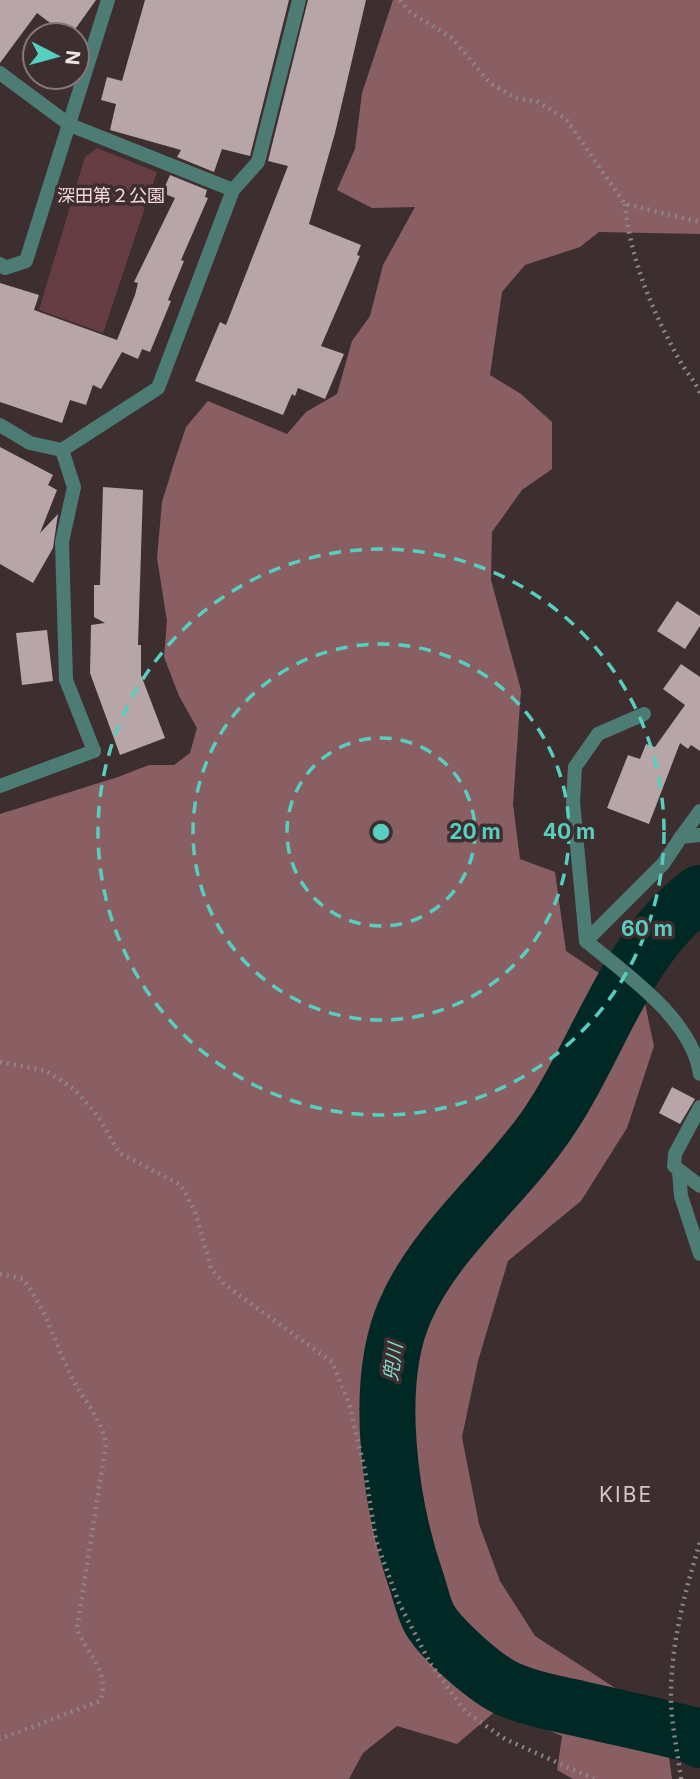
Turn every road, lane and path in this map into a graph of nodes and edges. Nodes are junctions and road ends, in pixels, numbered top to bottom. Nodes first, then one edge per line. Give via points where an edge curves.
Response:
1 (108, 0) edge
2 (299, 0) edge
3 (400, 0) edge
4 (0, 73) edge
5 (70, 125) junction
6 (233, 190) junction
7 (625, 204) junction
8 (700, 222) edge
9 (0, 264) edge
10 (700, 393) edge
11 (0, 425) edge
12 (62, 450) junction
13 (644, 714) dead end
14 (0, 786) edge
15 (700, 811) edge
16 (700, 835) edge
17 (681, 837) junction
18 (586, 941) junction
19 (0, 1062) edge
20 (700, 1074) edge
21 (700, 1107) edge
22 (679, 1172) junction
23 (700, 1186) edge
24 (700, 1254) edge
25 (0, 1274) edge
26 (700, 1542) edge
27 (0, 1739) edge
28 (594, 1779) edge
29 (681, 1779) edge

1 - 5 street
2 - 6 street via 258,162
3 - 7 path via 410,12 452,38 490,83 565,118
4 - 5 street
5 - 6 street
5 - 9 street via 26,261 5,268
6 - 12 street via 158,388
7 - 8 path
7 - 10 path via 644,285
11 - 12 street via 30,443
12 - 14 street via 74,486 62,542 66,680 94,751
13 - 18 street via 598,734 575,767 573,802
15 - 17 street
16 - 17 street
17 - 18 street via 663,864
18 - 20 street via 657,1000 681,1031
19 - 28 path via 47,1071 74,1089 119,1153 181,1185 195,1212 211,1268 225,1285 332,1362 349,1403 376,1541 398,1603 430,1663 466,1712 505,1739
21 - 22 street via 675,1154 674,1166
22 - 23 street
22 - 24 street via 681,1196
25 - 27 path via 23,1279 41,1303 72,1377 102,1426 106,1444 77,1628 103,1672 105,1687 100,1701
26 - 29 path via 680,1607 673,1659 671,1704

